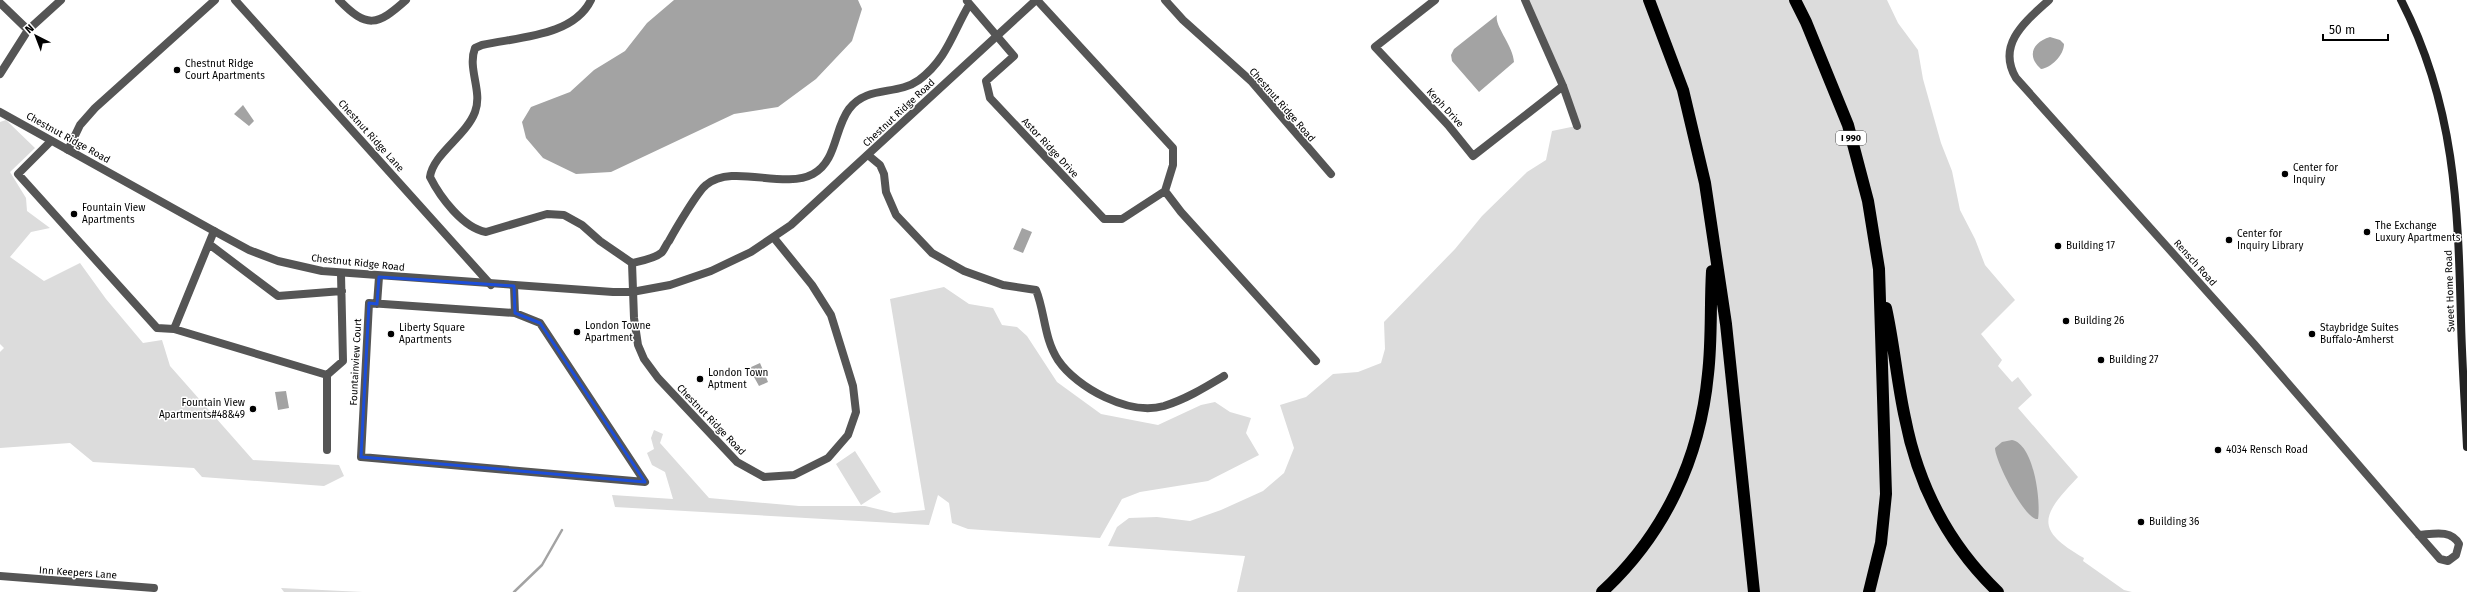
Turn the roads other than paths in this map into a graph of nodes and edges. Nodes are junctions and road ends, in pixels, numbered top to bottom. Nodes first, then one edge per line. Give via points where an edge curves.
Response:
1 (61, 0) edge
2 (215, 0) edge
3 (236, 0) edge
4 (339, 0) edge
5 (406, 0) edge
6 (591, 0) edge
7 (1036, 0) edge
8 (1165, 0) edge
9 (1435, 0) edge
10 (1525, 0) edge
11 (1649, 0) edge
12 (1795, 0) edge
13 (2048, 0) edge
14 (2401, 0) edge
15 (968, 2) edge
16 (0, 3) edge
17 (28, 30) junction
18 (998, 36) junction
19 (0, 74) edge
20 (1563, 86) junction
21 (0, 112) edge
22 (1577, 126) dead end
23 (51, 141) junction
24 (68, 150) junction
25 (868, 155) junction
26 (1331, 174) dead end
27 (1165, 191) junction
28 (214, 231) junction
29 (774, 238) junction
30 (208, 244) junction
31 (1713, 246) junction
32 (632, 263) junction
33 (341, 274) junction
34 (379, 277) junction
35 (1881, 284) junction
36 (491, 285) junction
37 (514, 286) junction
38 (342, 291) junction
39 (632, 292) junction
40 (377, 304) junction
41 (515, 313) junction
42 (174, 328) junction
43 (1316, 361) dead end
44 (327, 375) junction
45 (1224, 376) dead end
46 (2467, 448) edge
47 (327, 450) dead end
48 (2419, 534) junction
49 (0, 576) edge
50 (154, 588) dead end
51 (1602, 592) edge
52 (1754, 592) edge
53 (1869, 592) edge
54 (1998, 592) edge

1 - 17 street
2 - 24 street via 95,108 80,126
3 - 36 street, Chestnut Ridge Lane
4 - 5 street via 359,19 373,22 387,17
6 - 32 street via 580,16 552,30 475,48 472,60 478,100 476,111 464,131 433,166 430,177 440,194 460,216 480,231 486,232 547,214 564,216 582,225 600,242
7 - 18 street, Chestnut Ridge Road
7 - 27 street via 1173,148 1173,165
8 - 26 street, Chestnut Ridge Road via 1183,20 1251,81
9 - 20 street, Keph Drive via 1375,47 1448,125 1473,156
10 - 20 street
11 - 31 highway via 1671,55 1690,114 1705,183
12 - 35 highway, I 990 via 1850,133 1869,209
13 - 48 street, Rensch Road via 2020,28 2012,40 2009,59 2016,78
14 - 46 main road, Sweet Home Road via 2430,64 2450,145 2456,192
15 - 18 street
15 - 32 street via 952,41 919,80 906,88 886,89 865,95 850,107 841,120 833,152 813,174 796,178 726,177 706,185 660,254
16 - 17 street
17 - 19 street
18 - 25 street, Chestnut Ridge Road
18 - 27 street, Astor Ridge Drive via 1014,56 986,81 990,98 1104,220 1122,219
20 - 22 street
21 - 23 street, Chestnut Ridge Road
23 - 24 street, Chestnut Ridge Road
23 - 42 street via 18,174 157,328
24 - 28 street, Chestnut Ridge Road
25 - 29 street, Chestnut Ridge Road
25 - 45 street via 880,165 886,192 896,215 932,253 964,271 1003,285 1036,290 1047,334 1058,359 1080,383 1102,397 1136,407 1163,406 1195,394
27 - 43 street
28 - 30 street
28 - 33 street, Chestnut Ridge Road via 249,250 278,261
29 - 39 street, Chestnut Ridge Road via 711,271 670,285
29 - 39 street, Chestnut Ridge Road via 812,285 830,315 852,386 856,412 848,435 828,458 794,475 764,477 737,462 658,378 638,345
30 - 38 street via 278,296
30 - 42 street
31 - 51 highway via 1708,374 1703,411 1694,447 1682,482 1659,524 1631,562
31 - 52 highway via 1726,324
32 - 39 street
33 - 34 street, Chestnut Ridge Road
33 - 38 street
34 - 36 street, Chestnut Ridge Road
34 - 40 street
35 - 53 highway via 1886,494 1881,542
35 - 54 highway via 1892,334 1904,417 1920,476 1956,544
36 - 37 street, Chestnut Ridge Road
37 - 39 street, Chestnut Ridge Road
37 - 41 street
38 - 44 street via 343,360
40 - 41 street
40 - 41 street, Fountainview Court via 369,303 361,457 645,482 540,323
42 - 44 street
44 - 47 street
48 - 48 street, Rensch Road via 2452,536 2459,544 2458,550 2452,559 2444,560
49 - 50 street, Inn Keepers Lane

